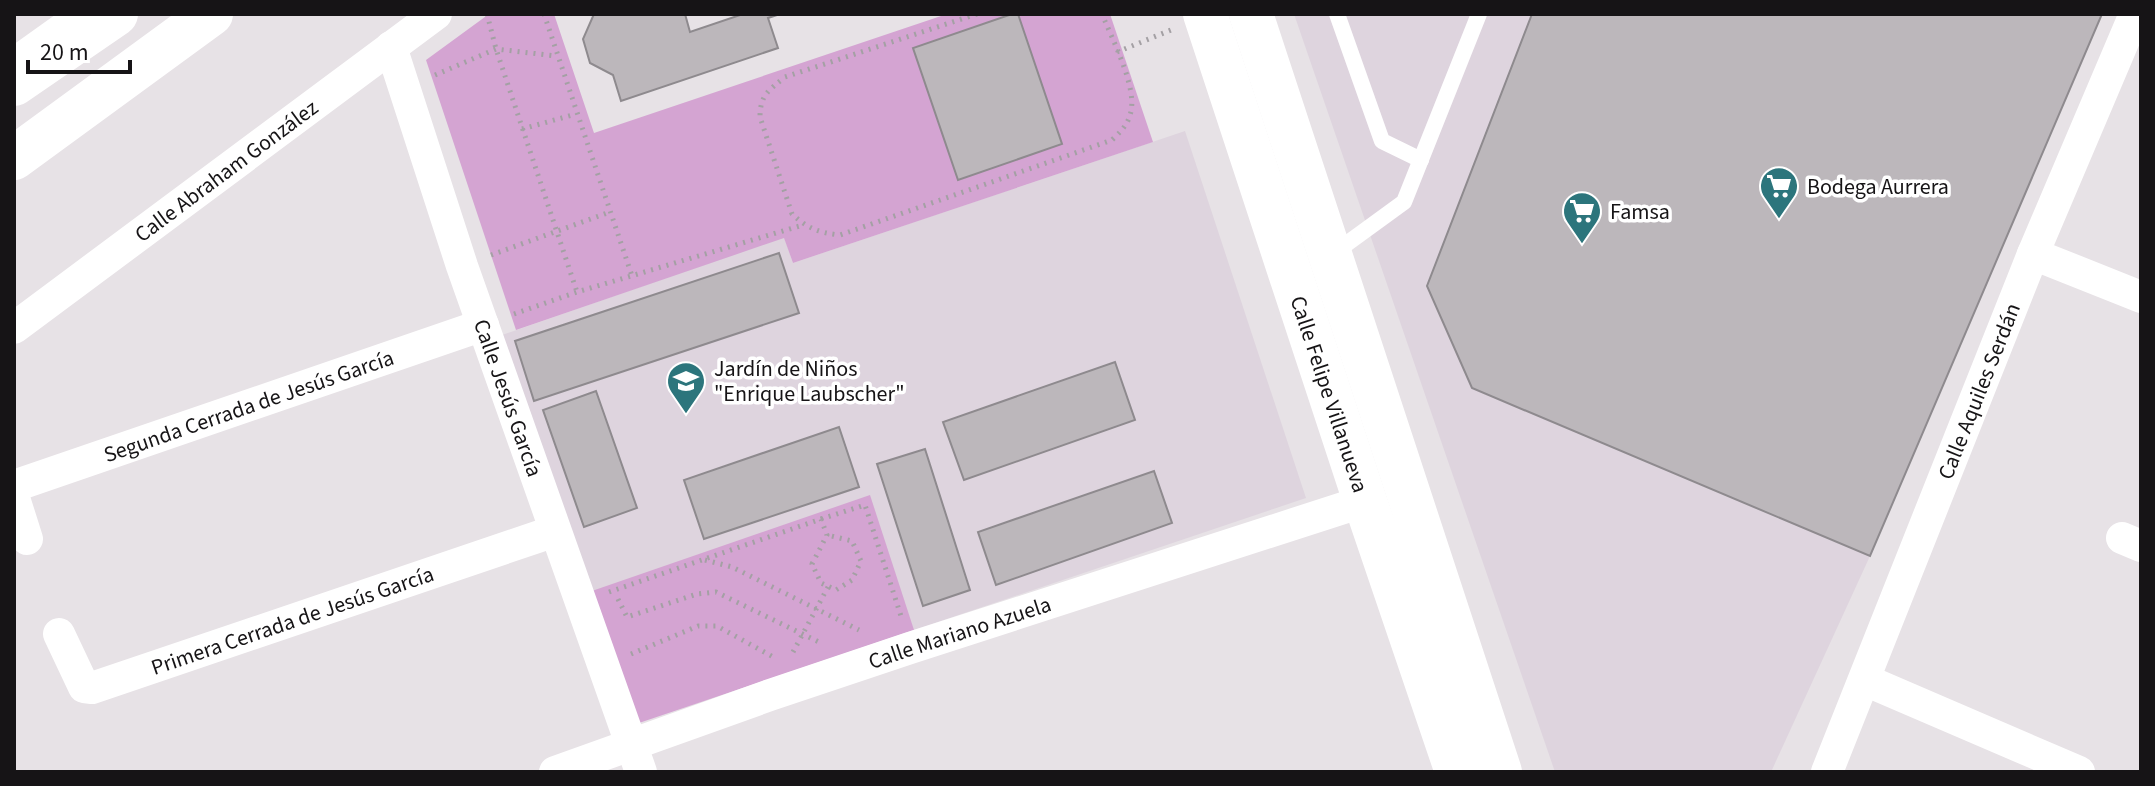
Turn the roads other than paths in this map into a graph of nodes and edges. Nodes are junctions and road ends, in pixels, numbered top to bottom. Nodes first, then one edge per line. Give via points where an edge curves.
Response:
1 (70, 14) edge
2 (116, 14) edge
3 (211, 14) edge
4 (436, 14) edge
5 (1251, 14) edge
6 (1337, 14) edge
7 (1479, 14) edge
8 (2135, 14) edge
9 (1206, 15) edge
10 (391, 47) junction
11 (14, 54) edge
12 (14, 84) edge
13 (14, 158) edge
14 (1421, 160) junction
15 (2033, 254) junction
16 (1329, 256) junction
17 (2141, 297) edge
18 (483, 325) junction
19 (14, 328) edge
20 (14, 487) edge
21 (1365, 501) junction
22 (555, 531) junction
23 (27, 539) dead end
24 (59, 634) dead end
25 (1865, 680) junction
26 (636, 759) edge
27 (555, 772) edge
28 (1457, 772) edge
29 (1500, 772) edge
30 (1827, 772) edge
31 (2079, 772) edge

1 - 11 lane
2 - 12 main road
3 - 13 main road
4 - 10 street, Calle Abraham González
5 - 16 main road, Calle Felipe Villanueva
6 - 14 lane via 1382,141
7 - 14 lane
8 - 15 street, Calle Aquiles Serdán
9 - 21 main road, Calle Felipe Villanueva
10 - 18 street, Calle Jesús García
10 - 19 street, Calle Abraham González
14 - 16 lane via 1404,202
15 - 17 street
15 - 25 street, Calle Aquiles Serdán
16 - 29 main road, Calle Felipe Villanueva
18 - 20 street, Segunda Cerrada de Jesús García
18 - 22 street, Calle Jesús García
20 - 23 street, Segunda Cerrada de Jesús García
21 - 26 street, Calle Mariano Azuela via 815,680
21 - 28 main road, Calle Felipe Villanueva
22 - 24 street, Primera Cerrada de Jesús García via 92,688 79,680
22 - 26 street, Calle Jesús García
25 - 30 street, Calle Aquiles Serdán
25 - 31 street
26 - 27 street, Calle Mariano Azuela

